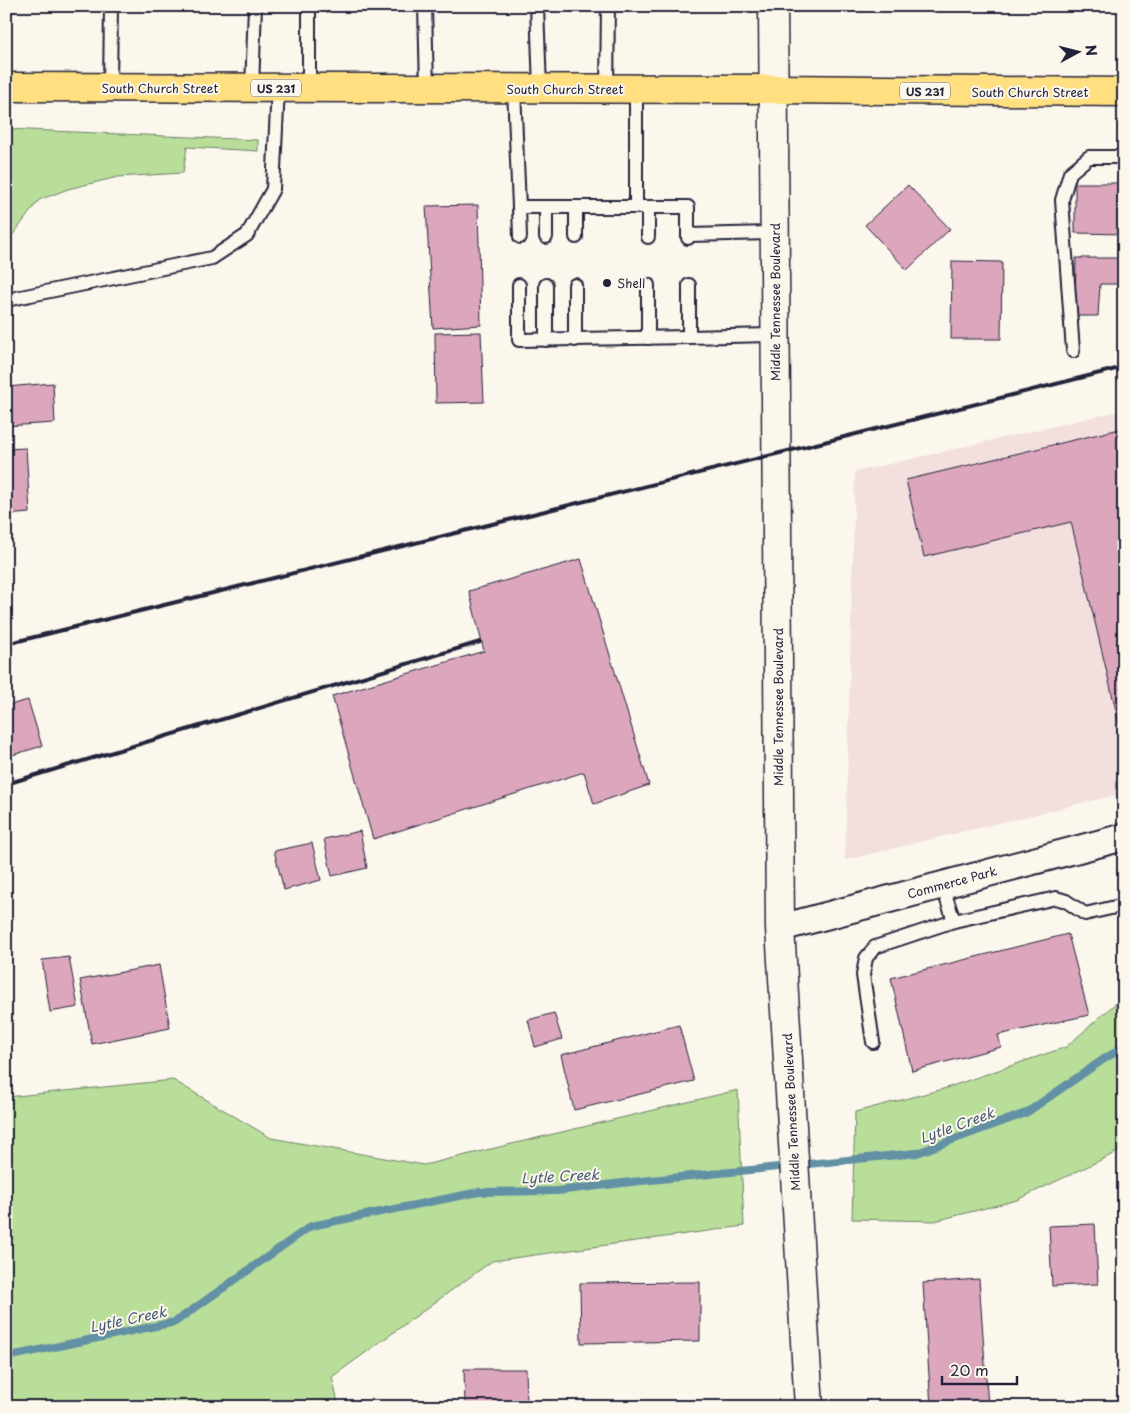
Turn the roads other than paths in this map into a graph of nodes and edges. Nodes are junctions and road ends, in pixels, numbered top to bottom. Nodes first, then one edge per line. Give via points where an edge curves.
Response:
1 (111, 6) edge
2 (255, 6) edge
3 (309, 6) edge
4 (425, 6) edge
5 (537, 6) edge
6 (608, 6) edge
7 (774, 6) edge
8 (6, 88) edge
9 (110, 88) junction
10 (265, 88) junction
11 (309, 88) junction
12 (428, 88) junction
13 (527, 89) junction
14 (607, 89) junction
15 (636, 89) junction
16 (774, 89) junction
17 (1124, 92) edge
18 (1124, 158) edge
19 (519, 207) junction
20 (546, 207) junction
21 (576, 207) junction
22 (642, 207) junction
23 (775, 233) junction
24 (546, 237) dead end
25 (576, 237) dead end
26 (520, 238) dead end
27 (648, 238) dead end
28 (519, 285) dead end
29 (546, 285) dead end
30 (575, 285) dead end
31 (648, 285) dead end
32 (689, 285) dead end
33 (6, 300) edge
34 (776, 335) junction
35 (689, 337) junction
36 (648, 338) junction
37 (546, 340) junction
38 (575, 340) junction
39 (1073, 351) dead end
40 (1124, 838) edge
41 (942, 885) junction
42 (1124, 905) edge
43 (954, 921) junction
44 (780, 928) junction
45 (873, 1042) dead end
46 (809, 1407) edge

1 - 9 lane
2 - 10 lane
3 - 11 lane
4 - 12 lane
5 - 13 lane
6 - 14 lane
7 - 16 main road, Middle Tennessee Boulevard
8 - 9 main road, South Church Street / US 231
9 - 10 main road, South Church Street / US 231
10 - 11 main road, South Church Street / US 231
10 - 33 lane via 273,189 247,235 212,258
11 - 12 main road, South Church Street / US 231
12 - 13 main road, South Church Street / US 231
13 - 14 main road, South Church Street / US 231
13 - 19 lane
14 - 15 main road, South Church Street / US 231
15 - 16 main road, South Church Street / US 231
15 - 22 lane
16 - 17 main road, South Church Street / US 231
16 - 23 main road, Middle Tennessee Boulevard
18 - 39 lane via 1089,157 1070,173 1062,200
19 - 20 lane
19 - 26 lane
20 - 21 lane
20 - 24 lane
21 - 22 lane
21 - 25 lane
22 - 23 lane via 688,208 689,236
22 - 27 lane
23 - 34 main road, Middle Tennessee Boulevard
28 - 37 lane via 519,340
29 - 37 lane
30 - 38 lane
31 - 36 lane
32 - 35 lane
34 - 35 lane
34 - 44 main road, Middle Tennessee Boulevard
35 - 36 lane
36 - 38 lane
37 - 38 lane
40 - 41 street, Commerce Park
41 - 43 lane
41 - 44 street, Commerce Park
42 - 43 lane via 1085,914 1056,898
43 - 45 lane via 875,947 866,958 862,975
44 - 46 main road, Middle Tennessee Boulevard

